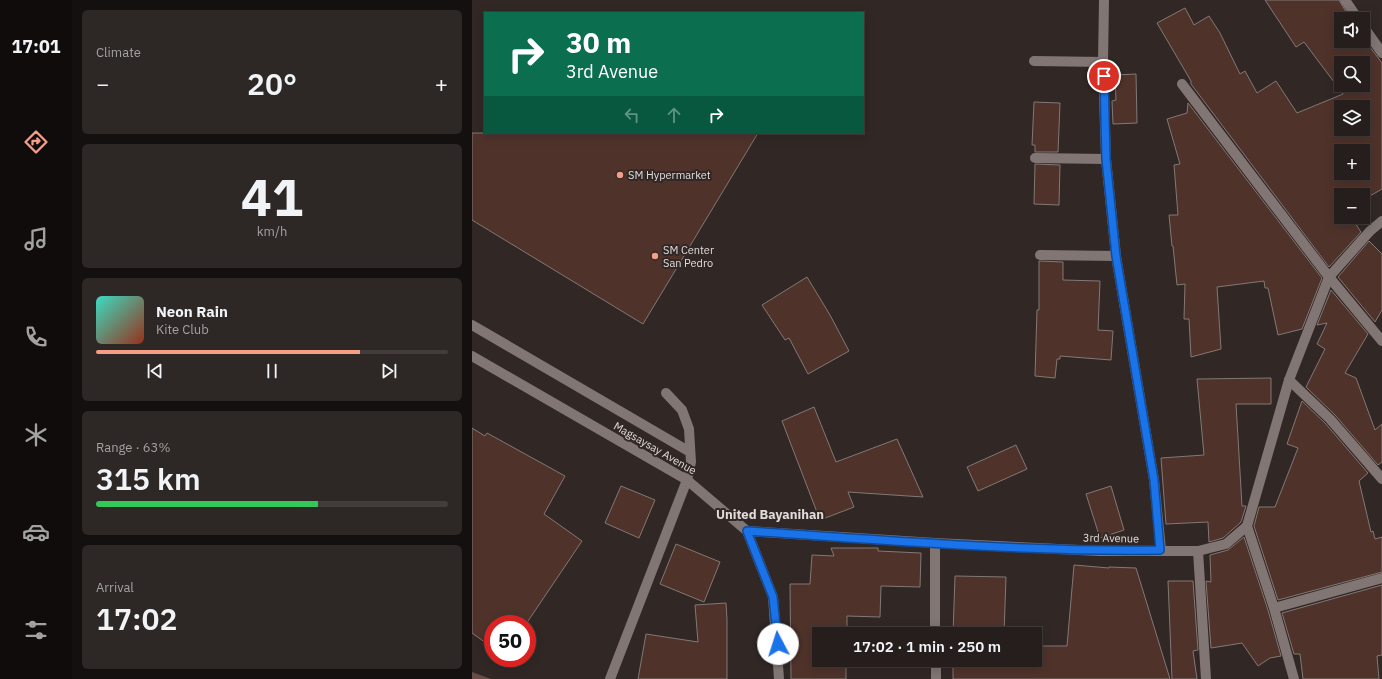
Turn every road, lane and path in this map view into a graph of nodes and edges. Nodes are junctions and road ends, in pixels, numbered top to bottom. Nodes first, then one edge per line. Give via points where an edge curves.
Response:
1 (1104, 0) edge
2 (1345, 0) edge
3 (1353, 12) edge
4 (1370, 36) edge
5 (1382, 53) edge
6 (1034, 61) dead end
7 (1103, 62) junction
8 (1182, 84) dead end
9 (1036, 158) dead end
10 (1106, 159) junction
11 (1382, 221) edge
12 (1040, 255) dead end
13 (1116, 256) junction
14 (1329, 277) junction
15 (472, 325) edge
16 (1382, 341) edge
17 (472, 356) edge
18 (1289, 380) junction
19 (666, 393) dead end
20 (690, 452) junction
21 (1382, 479) edge
22 (687, 480) junction
23 (1247, 526) junction
24 (747, 531) junction
25 (935, 543) junction
26 (1160, 550) junction
27 (1198, 551) junction
28 (1382, 578) edge
29 (1274, 608) junction
30 (935, 627) edge
31 (936, 667) edge
32 (610, 679) edge
33 (779, 679) edge
34 (936, 679) edge
35 (1206, 679) edge
36 (1294, 679) edge

1 - 7 street
2 - 3 street
4 - 5 street
6 - 7 street
7 - 10 street
8 - 14 street
9 - 10 street
10 - 13 street
11 - 14 street
12 - 13 street
13 - 26 street via 1154,480
14 - 16 street
14 - 18 street
15 - 20 street
17 - 22 street, Magsaysay Avenue
18 - 21 street via 1330,419
18 - 23 street
19 - 20 street via 682,410 689,429
20 - 22 street via 691,462
22 - 24 street, Magsaysay Avenue
22 - 32 street
23 - 27 street, 3rd Avenue via 1226,544
23 - 29 street
24 - 25 street, 3rd Avenue
24 - 33 street, Magsaysay Avenue via 773,597
25 - 26 street, 3rd Avenue via 1100,551
25 - 30 street
26 - 27 street, 3rd Avenue
27 - 35 street
28 - 29 street
29 - 36 street
31 - 34 street

